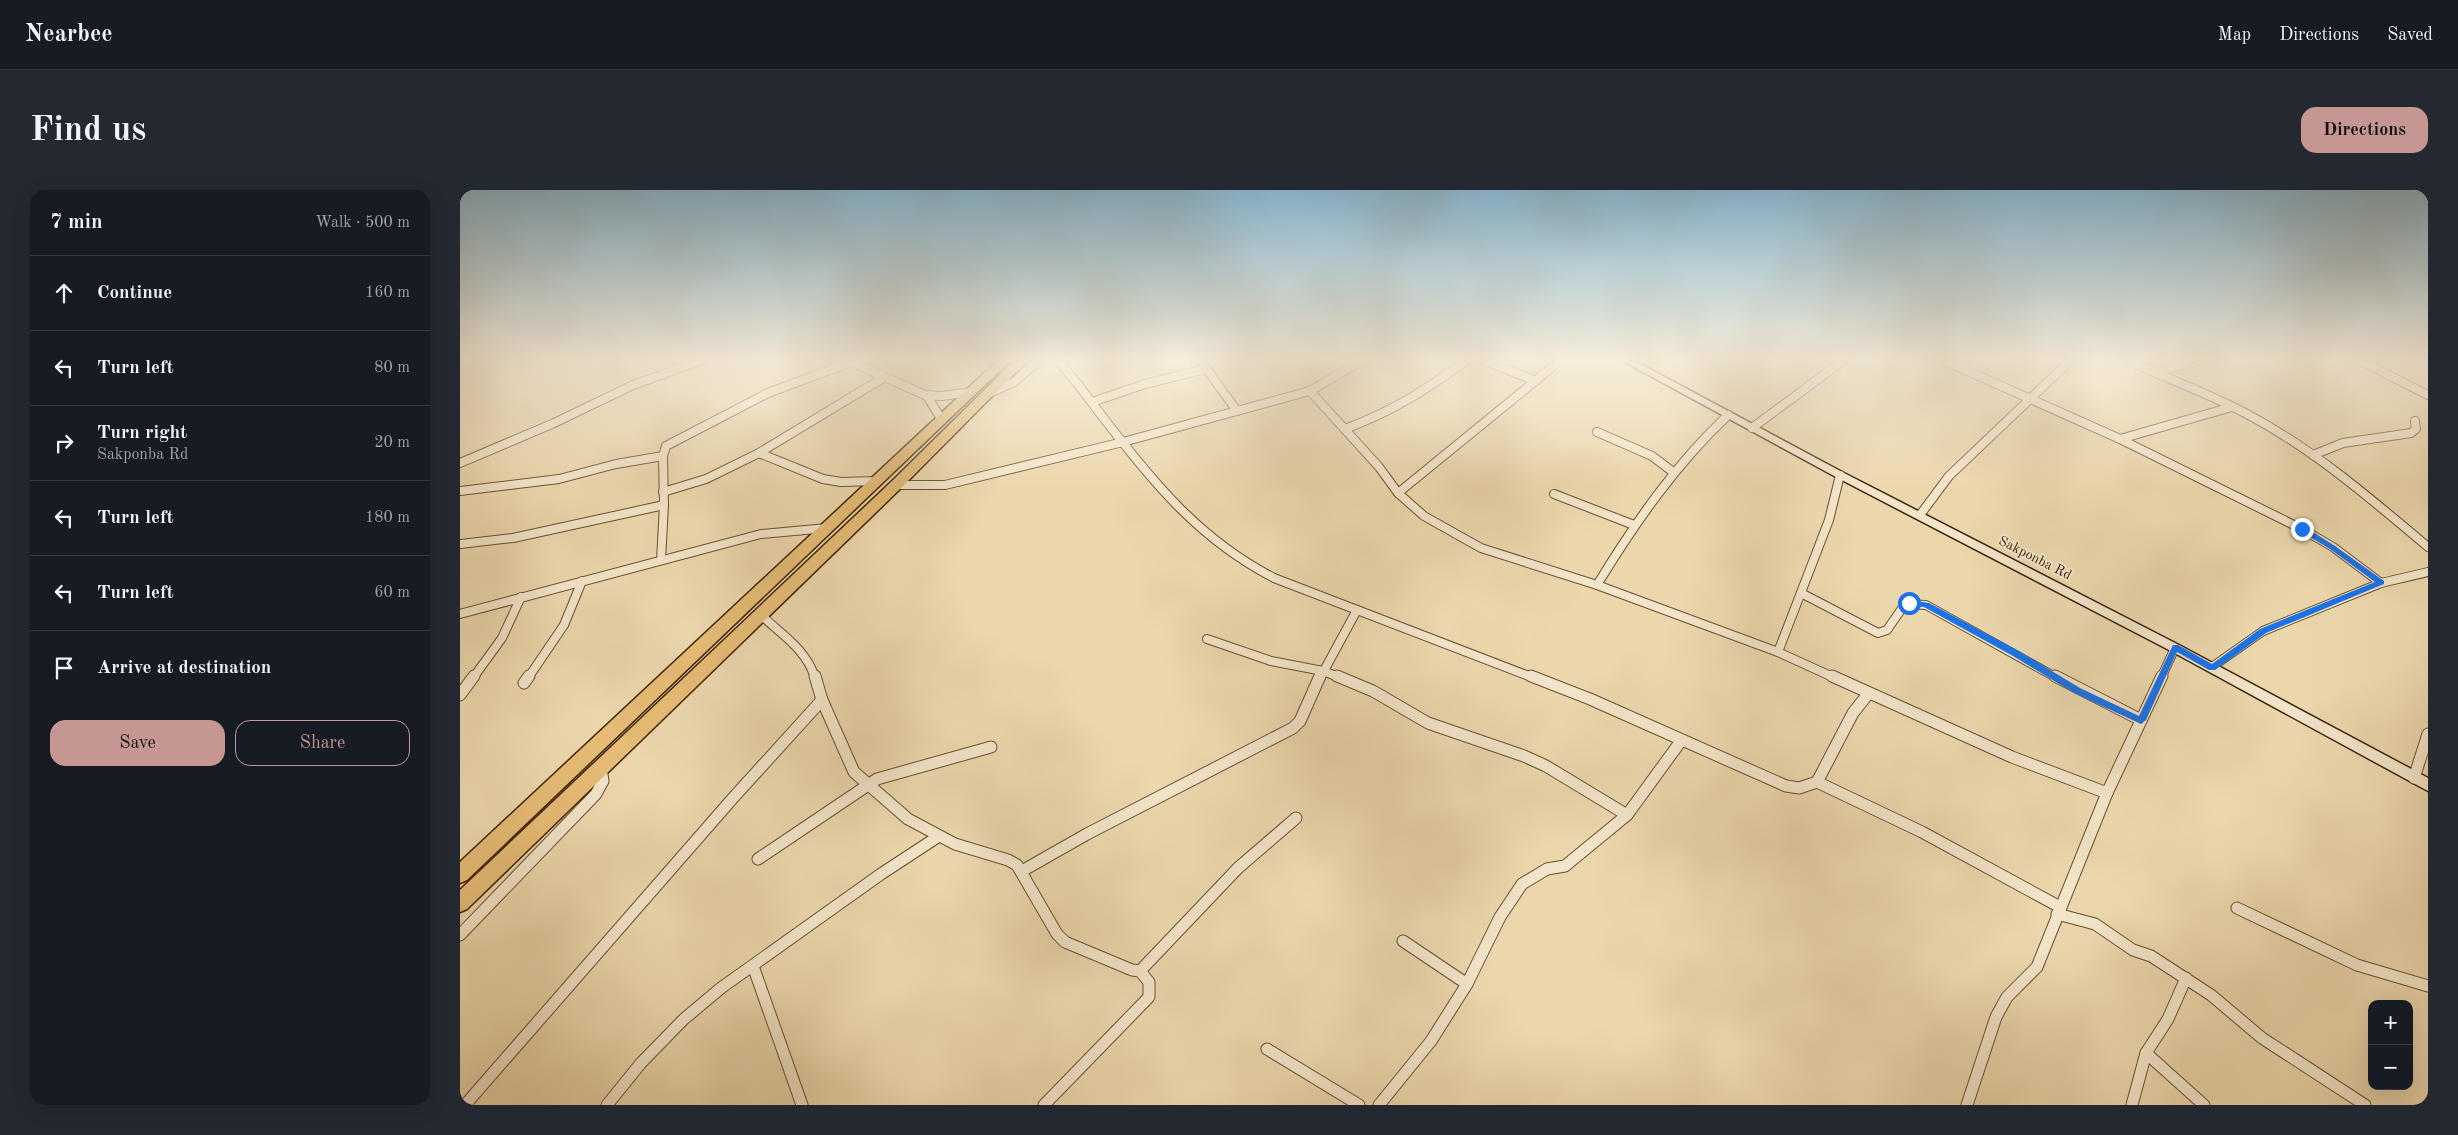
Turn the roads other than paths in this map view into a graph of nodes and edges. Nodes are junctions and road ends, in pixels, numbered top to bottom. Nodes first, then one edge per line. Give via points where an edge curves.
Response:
1 (1092, 402) edge
2 (596, 403) edge
3 (749, 403) edge
4 (842, 403) edge
5 (930, 403) edge
6 (966, 403) edge
7 (970, 403) edge
8 (1231, 403) edge
9 (1267, 403) edge
10 (1321, 403) edge
11 (1405, 403) edge
12 (1509, 403) edge
13 (1705, 403) edge
14 (1786, 403) edge
15 (2026, 403) edge
16 (2038, 403) edge
17 (2222, 403) edge
18 (2232, 407) junction
19 (1237, 411) junction
20 (1728, 415) junction
21 (942, 420) junction
22 (2415, 421) dead end
23 (1752, 428) junction
24 (1345, 429) junction
25 (1597, 432) dead end
26 (2120, 439) junction
27 (1123, 442) junction
28 (760, 453) junction
29 (2313, 455) junction
30 (663, 456) junction
31 (460, 462) edge
32 (1673, 472) junction
33 (1840, 475) junction
34 (877, 481) junction
35 (896, 485) junction
36 (460, 492) edge
37 (663, 492) junction
38 (1398, 493) junction
39 (1554, 494) dead end
40 (664, 505) junction
41 (1920, 516) junction
42 (1634, 526) junction
43 (827, 528) junction
44 (460, 544) edge
45 (2428, 547) edge
46 (661, 560) junction
47 (2428, 572) edge
48 (582, 581) junction
49 (2381, 582) junction
50 (1597, 585) junction
51 (1801, 594) junction
52 (521, 597) junction
53 (1357, 610) junction
54 (460, 614) edge
55 (760, 615) junction
56 (1207, 639) dead end
57 (2176, 648) junction
58 (699, 649) junction
59 (1778, 652) junction
60 (718, 656) junction
61 (2212, 668) junction
62 (1323, 671) junction
63 (524, 683) dead end
64 (460, 694) edge
65 (1868, 694) junction
66 (822, 700) junction
67 (2141, 720) junction
68 (2428, 734) edge
69 (1681, 741) junction
70 (991, 747) dead end
71 (601, 768) junction
72 (2414, 778) junction
73 (1817, 782) junction
74 (868, 784) junction
75 (2428, 785) edge
76 (2107, 793) junction
77 (1627, 815) junction
78 (1296, 818) dead end
79 (939, 836) junction
80 (758, 859) dead end
81 (1022, 871) junction
82 (460, 874) edge
83 (460, 903) edge
84 (2237, 908) dead end
85 (2059, 911) junction
86 (460, 935) edge
87 (1403, 941) dead end
88 (753, 966) junction
89 (1140, 971) junction
90 (2186, 978) junction
91 (1467, 984) junction
92 (2428, 986) edge
93 (1267, 1050) dead end
94 (2146, 1053) junction
95 (464, 1105) edge
96 (607, 1105) edge
97 (802, 1105) edge
98 (1044, 1105) edge
99 (1359, 1105) edge
100 (1379, 1105) edge
101 (1968, 1105) edge
102 (2132, 1105) edge
103 (2204, 1105) edge
104 (2365, 1105) edge

1 - 27 street
2 - 31 street
3 - 30 street via 666,446
4 - 28 street
5 - 21 street
6 - 21 highway
7 - 35 highway
8 - 19 street
9 - 19 street
10 - 24 street
11 - 24 street
12 - 38 street
13 - 20 main road, Sakponba Rd
14 - 23 street
15 - 41 street via 1949,476
16 - 26 street
17 - 18 street
18 - 26 street
18 - 29 street
19 - 27 street
20 - 23 main road, Sakponba Rd
20 - 32 street via 1704,436
21 - 34 highway
22 - 29 street via 2416,429 2411,433 2344,443
23 - 33 main road, Sakponba Rd
24 - 38 street
25 - 32 street via 1652,456
26 - 49 street via 2302,529
27 - 35 street via 944,485
27 - 53 street via 1183,513 1209,538 1251,568
28 - 34 street via 823,479
28 - 37 street via 706,479
29 - 45 street
30 - 36 street via 559,479
30 - 37 street
32 - 42 street
33 - 41 main road, Sakponba Rd
33 - 51 street via 1828,520
34 - 43 highway
35 - 55 highway
37 - 40 street
38 - 50 street via 1424,516 1481,548
39 - 42 street
40 - 44 street via 513,538
40 - 46 street
41 - 57 main road, Sakponba Rd
42 - 50 street
43 - 46 street via 761,534
43 - 58 highway
46 - 48 street
47 - 49 street
48 - 52 street
48 - 63 street via 564,625
49 - 61 street via 2263,631
50 - 59 street
51 - 59 street
51 - 67 street via 1878,633 1887,630 1905,604 1926,605 2077,690
52 - 54 street
52 - 64 street via 502,638
53 - 62 street
53 - 69 street via 1590,699
55 - 60 highway
55 - 66 street via 812,666
56 - 62 street via 1271,661
57 - 61 main road, Sakponba Rd
57 - 67 street
58 - 60 highway
58 - 82 highway
59 - 65 street
60 - 71 highway
61 - 72 main road, Sakponba Rd
62 - 77 street via 1373,691 1428,723 1546,766
62 - 81 street via 1300,721 1293,728
65 - 73 street via 1853,713
65 - 76 street via 2012,757
66 - 74 street via 854,772
66 - 95 street
67 - 76 street
68 - 72 street
69 - 73 street via 1786,786 1799,788
69 - 77 street
70 - 74 street via 889,775
71 - 83 highway
71 - 86 street via 603,781 596,794
72 - 75 main road, Sakponba Rd
73 - 85 street via 1922,832
74 - 79 street via 908,819
74 - 80 street
76 - 85 street
77 - 91 street via 1565,866 1547,869 1522,884 1500,917
78 - 89 street via 1238,868
79 - 81 street via 963,847 1008,860
79 - 88 street
81 - 89 street via 1057,934 1065,942
84 - 92 street via 2358,965
85 - 90 street via 2096,924 2133,950 2151,956
85 - 101 street via 2037,967 2007,997 1996,1017
87 - 91 street
88 - 96 street via 684,1019
88 - 97 street
89 - 98 street via 1149,982 1149,997
90 - 94 street via 2168,1019
90 - 104 street via 2262,1038
91 - 100 street via 1431,1041
93 - 99 street
94 - 102 street
94 - 103 street

